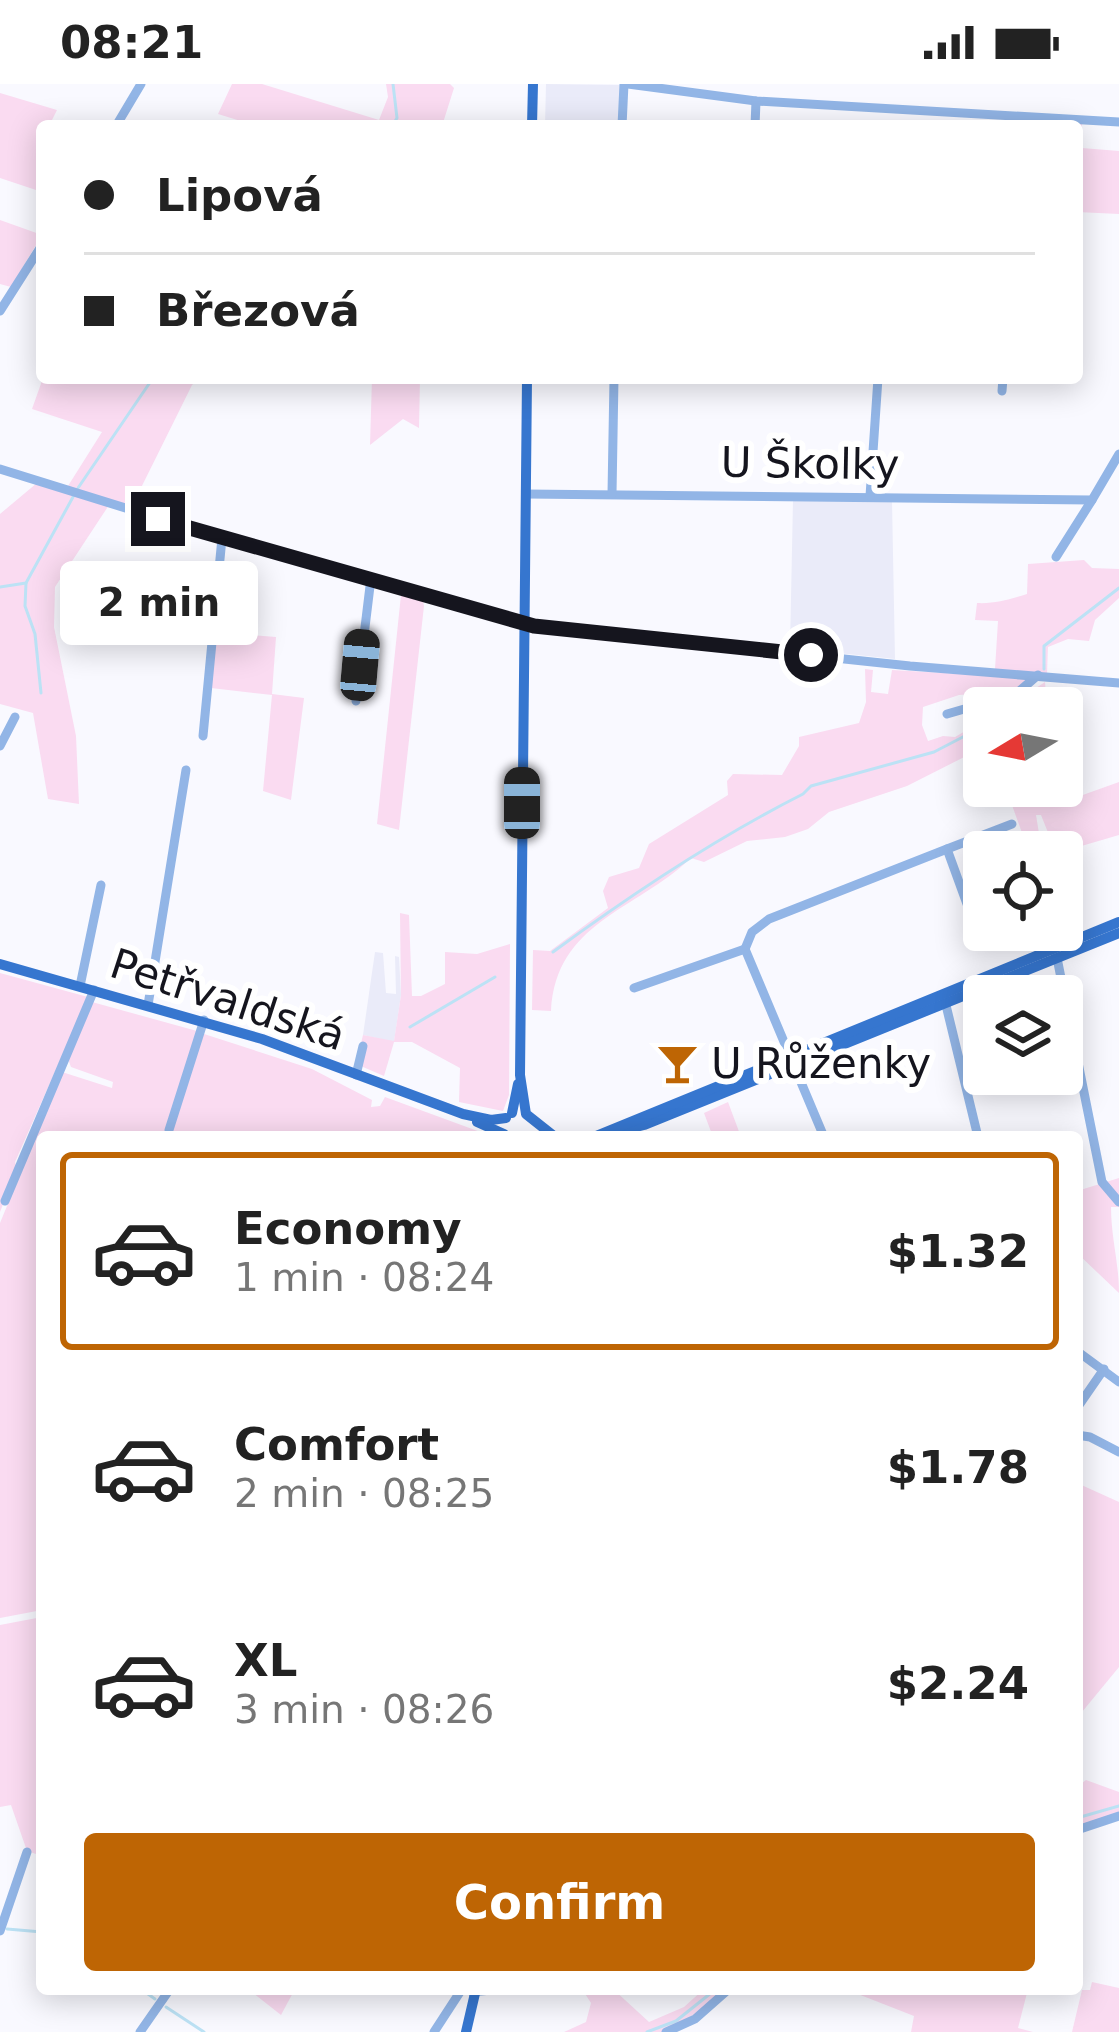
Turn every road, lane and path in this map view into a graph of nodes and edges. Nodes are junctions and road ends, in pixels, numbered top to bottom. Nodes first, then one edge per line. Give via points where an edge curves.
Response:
1 (141, 84) edge
2 (532, 84) edge
3 (626, 84) edge
4 (756, 101) junction
5 (884, 109) junction
6 (120, 120) edge
7 (532, 120) edge
8 (623, 120) edge
9 (755, 120) edge
10 (884, 120) edge
11 (1000, 120) edge
12 (1083, 122) edge
13 (1119, 122) edge
14 (36, 254) edge
15 (0, 311) edge
16 (527, 384) edge
17 (614, 384) edge
18 (878, 384) edge
19 (1003, 384) edge
20 (1002, 391) dead end
21 (1119, 454) edge
22 (0, 470) edge
23 (526, 494) junction
24 (611, 494) junction
25 (870, 496) junction
26 (1093, 500) junction
27 (222, 538) junction
28 (1056, 557) dead end
29 (371, 578) junction
30 (524, 623) junction
31 (1037, 675) junction
32 (1119, 683) edge
33 (356, 701) dead end
34 (947, 714) dead end
35 (15, 717) dead end
36 (203, 736) dead end
37 (0, 746) edge
38 (186, 770) dead end
39 (1012, 824) dead end
40 (947, 849) junction
41 (100, 885) dead end
42 (963, 891) edge
43 (1119, 922) edge
44 (1119, 933) edge
45 (745, 949) junction
46 (1056, 953) junction
47 (0, 964) edge
48 (80, 986) junction
49 (634, 988) dead end
50 (94, 990) junction
51 (944, 998) junction
52 (148, 1004) junction
53 (204, 1020) junction
54 (363, 1046) dead end
55 (793, 1061) junction
56 (356, 1075) junction
57 (464, 1114) junction
58 (522, 1121) edge
59 (170, 1130) dead end
60 (496, 1131) edge
61 (619, 1131) edge
62 (822, 1131) edge
63 (977, 1131) edge
64 (5, 1201) dead end
65 (1119, 1202) edge
66 (1083, 1355) edge
67 (1104, 1369) junction
68 (1119, 1382) edge
69 (1083, 1399) edge
70 (1083, 1436) edge
71 (1119, 1452) edge
72 (1119, 1816) edge
73 (1083, 1829) edge
74 (27, 1852) dead end
75 (0, 1930) edge
76 (166, 1995) edge
77 (455, 1995) edge
78 (474, 1995) edge
79 (722, 1995) edge
80 (140, 2032) edge
81 (434, 2032) edge
82 (466, 2032) edge
83 (666, 2032) edge

1 - 6 street
2 - 7 main road
3 - 4 street
3 - 8 street
4 - 5 street
4 - 9 street
5 - 10 street
5 - 11 street
12 - 13 street
14 - 15 street
16 - 23 main road
17 - 24 street
18 - 25 street
19 - 20 street
21 - 26 street
22 - 27 street
23 - 24 street, U Školky
23 - 30 main road
24 - 25 street, U Školky
25 - 26 street, U Školky
26 - 28 street
27 - 29 street
27 - 36 street
29 - 30 street
29 - 33 street
30 - 31 street
30 - 58 main road
31 - 32 street
31 - 34 street via 1016,694
35 - 37 street
38 - 52 street
39 - 40 street
40 - 42 street
40 - 45 street via 769,919
41 - 48 street, Petřvaldská
43 - 46 main road
44 - 46 main road
45 - 49 street
45 - 55 street
46 - 51 main road
46 - 65 street via 1102,1182
47 - 48 main road, Petřvaldská
48 - 50 main road, Petřvaldská
50 - 52 main road, Petřvaldská
50 - 64 street
51 - 55 main road
51 - 63 street
52 - 53 main road, Petřvaldská
53 - 56 main road, Petřvaldská
53 - 59 street
54 - 56 street, Petřvaldská
55 - 61 main road
55 - 62 street
56 - 57 main road, Petřvaldská
57 - 58 main road, Petřvaldská
57 - 60 main road, Petřvaldská
66 - 67 street
67 - 68 street
67 - 69 street
70 - 71 street
72 - 73 street
74 - 75 street
76 - 80 street
77 - 81 street
78 - 82 main road
79 - 83 street

